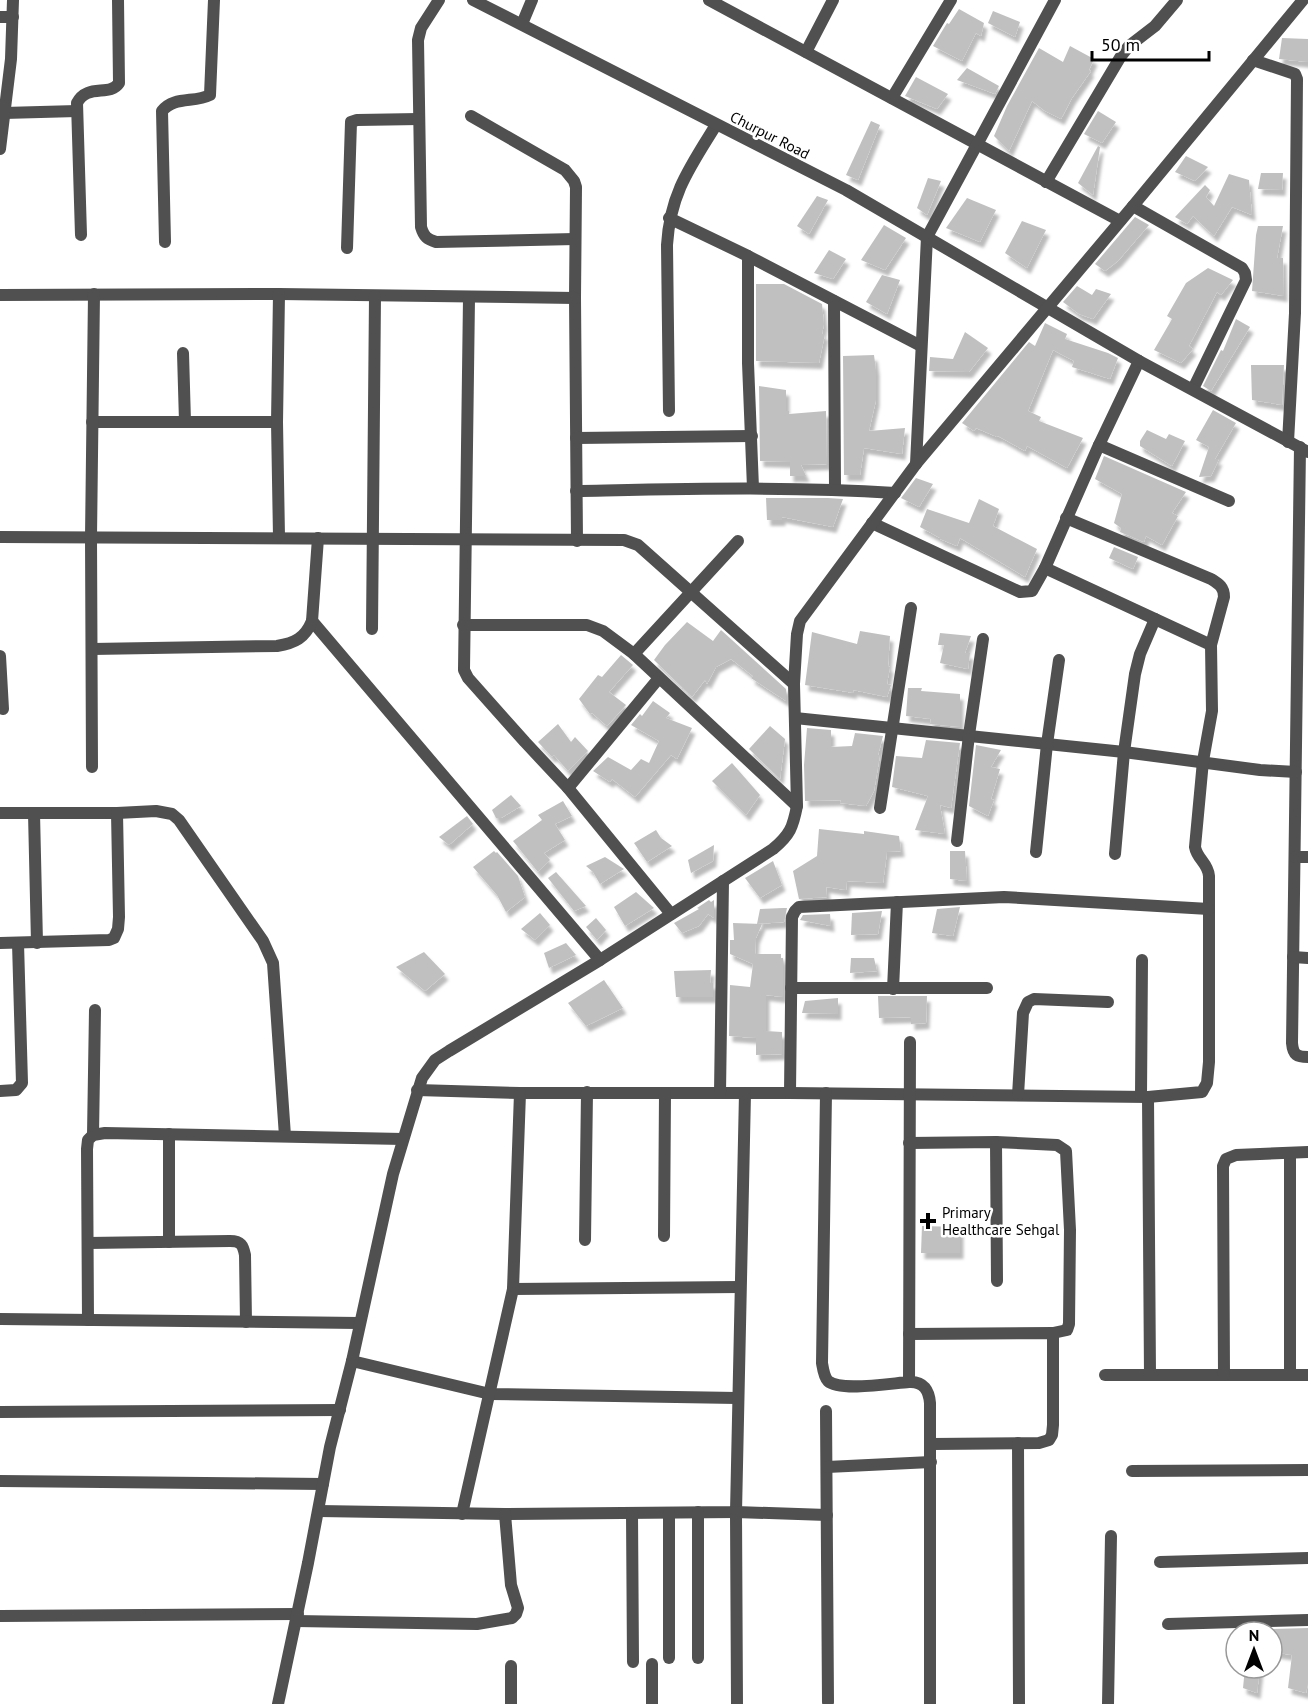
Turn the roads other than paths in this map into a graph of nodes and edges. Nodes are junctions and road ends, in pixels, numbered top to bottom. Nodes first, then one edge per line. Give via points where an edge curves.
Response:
1 (13, 0) edge
2 (118, 0) edge
3 (214, 0) edge
4 (439, 0) edge
5 (473, 0) edge
6 (532, 0) edge
7 (709, 0) edge
8 (833, 0) edge
9 (951, 0) edge
10 (1055, 0) edge
11 (1177, 0) edge
12 (1303, 0) edge
13 (724, 4) edge
14 (0, 17) edge
15 (13, 17) junction
16 (522, 24) junction
17 (806, 52) junction
18 (1253, 60) junction
19 (1302, 76) edge
20 (892, 98) junction
21 (77, 111) junction
22 (4, 113) junction
23 (471, 116) dead end
24 (419, 119) junction
25 (716, 125) junction
26 (976, 144) junction
27 (0, 149) edge
28 (1046, 182) junction
29 (1133, 206) junction
30 (669, 218) junction
31 (1119, 221) junction
32 (81, 235) dead end
33 (927, 237) junction
34 (575, 239) junction
35 (165, 242) dead end
36 (347, 248) dead end
37 (748, 256) junction
38 (94, 294) junction
39 (279, 294) junction
40 (0, 295) edge
41 (375, 296) junction
42 (469, 298) junction
43 (575, 298) junction
44 (834, 301) junction
45 (1047, 309) junction
46 (1308, 312) edge
47 (1295, 313) junction
48 (921, 346) junction
49 (183, 353) dead end
50 (1139, 361) junction
51 (1193, 390) junction
52 (669, 411) dead end
53 (92, 422) junction
54 (185, 422) junction
55 (278, 422) junction
56 (752, 436) junction
57 (576, 438) junction
58 (1099, 445) junction
59 (1299, 447) edge
60 (916, 464) junction
61 (753, 488) junction
62 (835, 489) junction
63 (576, 491) junction
64 (895, 493) junction
65 (1229, 501) dead end
66 (1066, 518) junction
67 (872, 523) junction
68 (0, 537) edge
69 (91, 537) junction
70 (279, 537) junction
71 (318, 538) junction
72 (372, 538) junction
73 (465, 539) junction
74 (577, 541) junction
75 (738, 542) dead end
76 (1045, 568) junction
77 (691, 593) junction
78 (911, 608) dead end
79 (1155, 619) junction
80 (312, 621) junction
81 (463, 625) junction
82 (372, 629) dead end
83 (983, 639) dead end
84 (1211, 645) junction
85 (92, 649) junction
86 (634, 654) junction
87 (0, 656) edge
88 (1059, 660) dead end
89 (659, 678) junction
90 (794, 684) junction
91 (3, 709) dead end
92 (795, 718) junction
93 (892, 727) junction
94 (969, 735) junction
95 (1047, 744) junction
96 (1124, 752) junction
97 (1203, 761) junction
98 (92, 767) dead end
99 (1296, 772) junction
100 (568, 788) junction
101 (796, 806) junction
102 (880, 808) dead end
103 (0, 813) edge
104 (34, 813) junction
105 (117, 813) junction
106 (957, 841) dead end
107 (1036, 852) dead end
108 (1115, 855) dead end
109 (1302, 857) edge
110 (723, 881) junction
111 (897, 902) junction
112 (1209, 909) junction
113 (671, 914) junction
114 (0, 943) edge
115 (18, 943) junction
116 (37, 943) junction
117 (1293, 957) junction
118 (1308, 958) edge
119 (600, 960) junction
120 (1142, 960) dead end
121 (791, 988) junction
122 (987, 988) dead end
123 (893, 989) junction
124 (1108, 1002) dead end
125 (95, 1010) dead end
126 (909, 1042) dead end
127 (1308, 1057) edge
128 (417, 1090) junction
129 (0, 1091) edge
130 (587, 1092) junction
131 (520, 1093) junction
132 (665, 1093) junction
133 (720, 1093) junction
134 (790, 1093) junction
135 (745, 1094) junction
136 (826, 1094) junction
137 (909, 1094) junction
138 (1018, 1095) junction
139 (1144, 1096) junction
140 (169, 1134) junction
141 (93, 1135) junction
142 (285, 1136) junction
143 (403, 1138) junction
144 (996, 1142) junction
145 (909, 1143) junction
146 (1290, 1152) junction
147 (1308, 1152) edge
148 (664, 1236) dead end
149 (585, 1240) dead end
150 (169, 1242) junction
151 (88, 1243) junction
152 (998, 1281) dead end
153 (740, 1287) junction
154 (513, 1289) junction
155 (0, 1319) edge
156 (88, 1320) junction
157 (246, 1322) junction
158 (359, 1323) junction
159 (1053, 1333) junction
160 (909, 1334) junction
161 (352, 1361) junction
162 (1105, 1375) dead end
163 (1150, 1375) junction
164 (1224, 1375) junction
165 (1290, 1375) junction
166 (1308, 1375) edge
167 (909, 1382) junction
168 (490, 1394) junction
169 (737, 1398) junction
170 (340, 1410) junction
171 (826, 1411) dead end
172 (0, 1412) edge
173 (1018, 1443) junction
174 (932, 1444) junction
175 (931, 1462) junction
176 (827, 1467) junction
177 (1308, 1470) edge
178 (1132, 1471) dead end
179 (0, 1481) edge
180 (323, 1484) junction
181 (319, 1511) junction
182 (698, 1512) junction
183 (736, 1512) junction
184 (632, 1513) junction
185 (669, 1513) junction
186 (462, 1514) junction
187 (505, 1514) junction
188 (827, 1515) junction
189 (1111, 1536) dead end
190 (1308, 1558) edge
191 (1160, 1562) dead end
192 (0, 1616) edge
193 (297, 1618) junction
194 (1308, 1620) edge
195 (1168, 1624) dead end
196 (669, 1658) dead end
197 (698, 1658) dead end
198 (633, 1662) dead end
199 (652, 1664) dead end
200 (511, 1666) dead end
201 (828, 1702) dead end
202 (278, 1704) edge
203 (511, 1704) edge
204 (652, 1704) edge
205 (737, 1704) edge
206 (930, 1704) edge
207 (1019, 1704) edge
208 (1108, 1704) edge

1 - 15 street
2 - 21 street via 119,83 86,93 80,97
3 - 35 street via 210,95 173,102 162,111
4 - 24 street via 419,34
5 - 16 street, Churpur Road
6 - 16 street
7 - 13 street
8 - 17 street
9 - 20 street
10 - 26 street
11 - 28 street via 1121,56
12 - 18 street
13 - 17 street
14 - 15 street
15 - 22 street
16 - 25 street, Churpur Road
17 - 20 street
18 - 19 street
18 - 29 street
19 - 47 street
20 - 26 street
21 - 22 street
21 - 32 street
22 - 27 street
23 - 34 street via 565,170 576,187
24 - 34 street via 421,227 427,238 436,242
24 - 36 street via 351,122
25 - 30 street via 681,184
25 - 33 street, Churpur Road via 846,190
26 - 28 street
26 - 33 street
28 - 31 street
29 - 31 street
29 - 51 street via 1245,273 1246,280
30 - 37 street
30 - 52 street
31 - 45 street
33 - 45 street, Churpur Road
33 - 48 street
34 - 43 street
37 - 44 street
37 - 56 street
38 - 39 street
38 - 40 street
38 - 53 street
39 - 41 street
39 - 55 street
41 - 42 street
41 - 72 street
42 - 43 street
42 - 73 street
43 - 57 street
44 - 48 street
44 - 62 street
45 - 50 street, Churpur Road
45 - 60 street
46 - 47 street
47 - 59 street
48 - 60 street
49 - 54 street
50 - 51 street, Churpur Road
50 - 58 street
51 - 59 street, Churpur Road
53 - 54 street
53 - 69 street
54 - 55 street
55 - 70 street
56 - 57 street
56 - 61 street
57 - 63 street
58 - 65 street
58 - 66 street
59 - 99 street
60 - 64 street
61 - 62 street
61 - 63 street
62 - 64 street
63 - 74 street
64 - 67 street
66 - 76 street
66 - 84 street via 1222,586 1224,597
67 - 76 street via 1025,593 1032,591
67 - 90 street via 800,621
68 - 69 street
69 - 70 street
69 - 85 street
70 - 71 street
71 - 72 street
71 - 80 street
72 - 73 street
72 - 82 street
73 - 74 street
73 - 81 street
74 - 77 street via 634,543
75 - 77 street
76 - 79 street
77 - 86 street
77 - 90 street
78 - 93 street
79 - 84 street
79 - 96 street via 1135,674
80 - 85 street via 302,637 278,646
80 - 119 street
81 - 86 street via 587,625 603,631
81 - 100 street via 466,675
83 - 94 street
84 - 97 street via 1212,711
85 - 98 street
86 - 89 street
87 - 91 street
88 - 95 street
89 - 100 street
89 - 101 street
90 - 92 street
92 - 93 street
92 - 101 street
93 - 94 street
93 - 102 street
94 - 95 street
94 - 106 street
95 - 96 street
95 - 107 street
96 - 97 street
96 - 108 street
97 - 99 street
97 - 112 street via 1195,847 1209,870
99 - 109 street
100 - 113 street
101 - 110 street via 792,826 783,840
103 - 104 street
104 - 105 street
104 - 116 street
105 - 116 street via 117,934 109,940
105 - 142 street via 163,812 179,820 267,947 273,963
109 - 117 street
110 - 113 street
110 - 133 street
111 - 112 street via 1004,897
111 - 121 street via 799,907 792,917
111 - 123 street
112 - 139 street via 1207,1083 1197,1094
113 - 119 street
114 - 115 street
115 - 116 street
115 - 129 street via 22,1083 16,1090
117 - 118 street
117 - 127 street via 1293,1049 1298,1057
119 - 128 street via 435,1060
120 - 139 street
121 - 123 street
121 - 134 street
122 - 123 street
124 - 138 street via 1028,1002 1023,1013
125 - 141 street
126 - 137 street
128 - 131 street
128 - 143 street
130 - 131 street
130 - 132 street
130 - 149 street
131 - 154 street
132 - 133 street
132 - 148 street
133 - 135 street
134 - 135 street
134 - 136 street
135 - 153 street
136 - 137 street
136 - 167 street via 824,1374 835,1385
137 - 138 street
137 - 145 street
138 - 139 street
139 - 163 street
140 - 141 street
140 - 142 street
140 - 150 street
141 - 151 street via 87,1140
142 - 143 street
143 - 158 street
144 - 145 street
144 - 152 street
144 - 159 street via 1057,1145 1065,1151 1070,1230 1069,1324 1067,1330
145 - 160 street
146 - 147 street
146 - 164 street via 1236,1155 1226,1159 1223,1166
146 - 165 street
150 - 151 street
150 - 157 street via 230,1240 244,1247
151 - 156 street
153 - 154 street
153 - 169 street
154 - 168 street
155 - 156 street
156 - 157 street
157 - 158 street
158 - 161 street
159 - 160 street
159 - 173 street via 1052,1435 1047,1442
160 - 167 street
161 - 168 street
161 - 170 street
162 - 163 street
163 - 164 street
164 - 165 street
165 - 166 street
167 - 174 street via 916,1382 929,1392
168 - 169 street
168 - 186 street
169 - 183 street
170 - 172 street
170 - 180 street
171 - 176 street
173 - 174 street
173 - 207 street
174 - 175 street
175 - 176 street
175 - 206 street
176 - 188 street
177 - 178 street
179 - 180 street
180 - 181 street
181 - 186 street
181 - 193 street
182 - 183 street
182 - 185 street
182 - 197 street
183 - 188 street
183 - 205 street
184 - 185 street
184 - 187 street
184 - 198 street
185 - 196 street
186 - 187 street
187 - 193 street via 511,1585 518,1608 512,1618 477,1624
188 - 201 street
189 - 208 street
190 - 191 street
192 - 193 street
193 - 202 street
194 - 195 street
199 - 204 street
200 - 203 street

